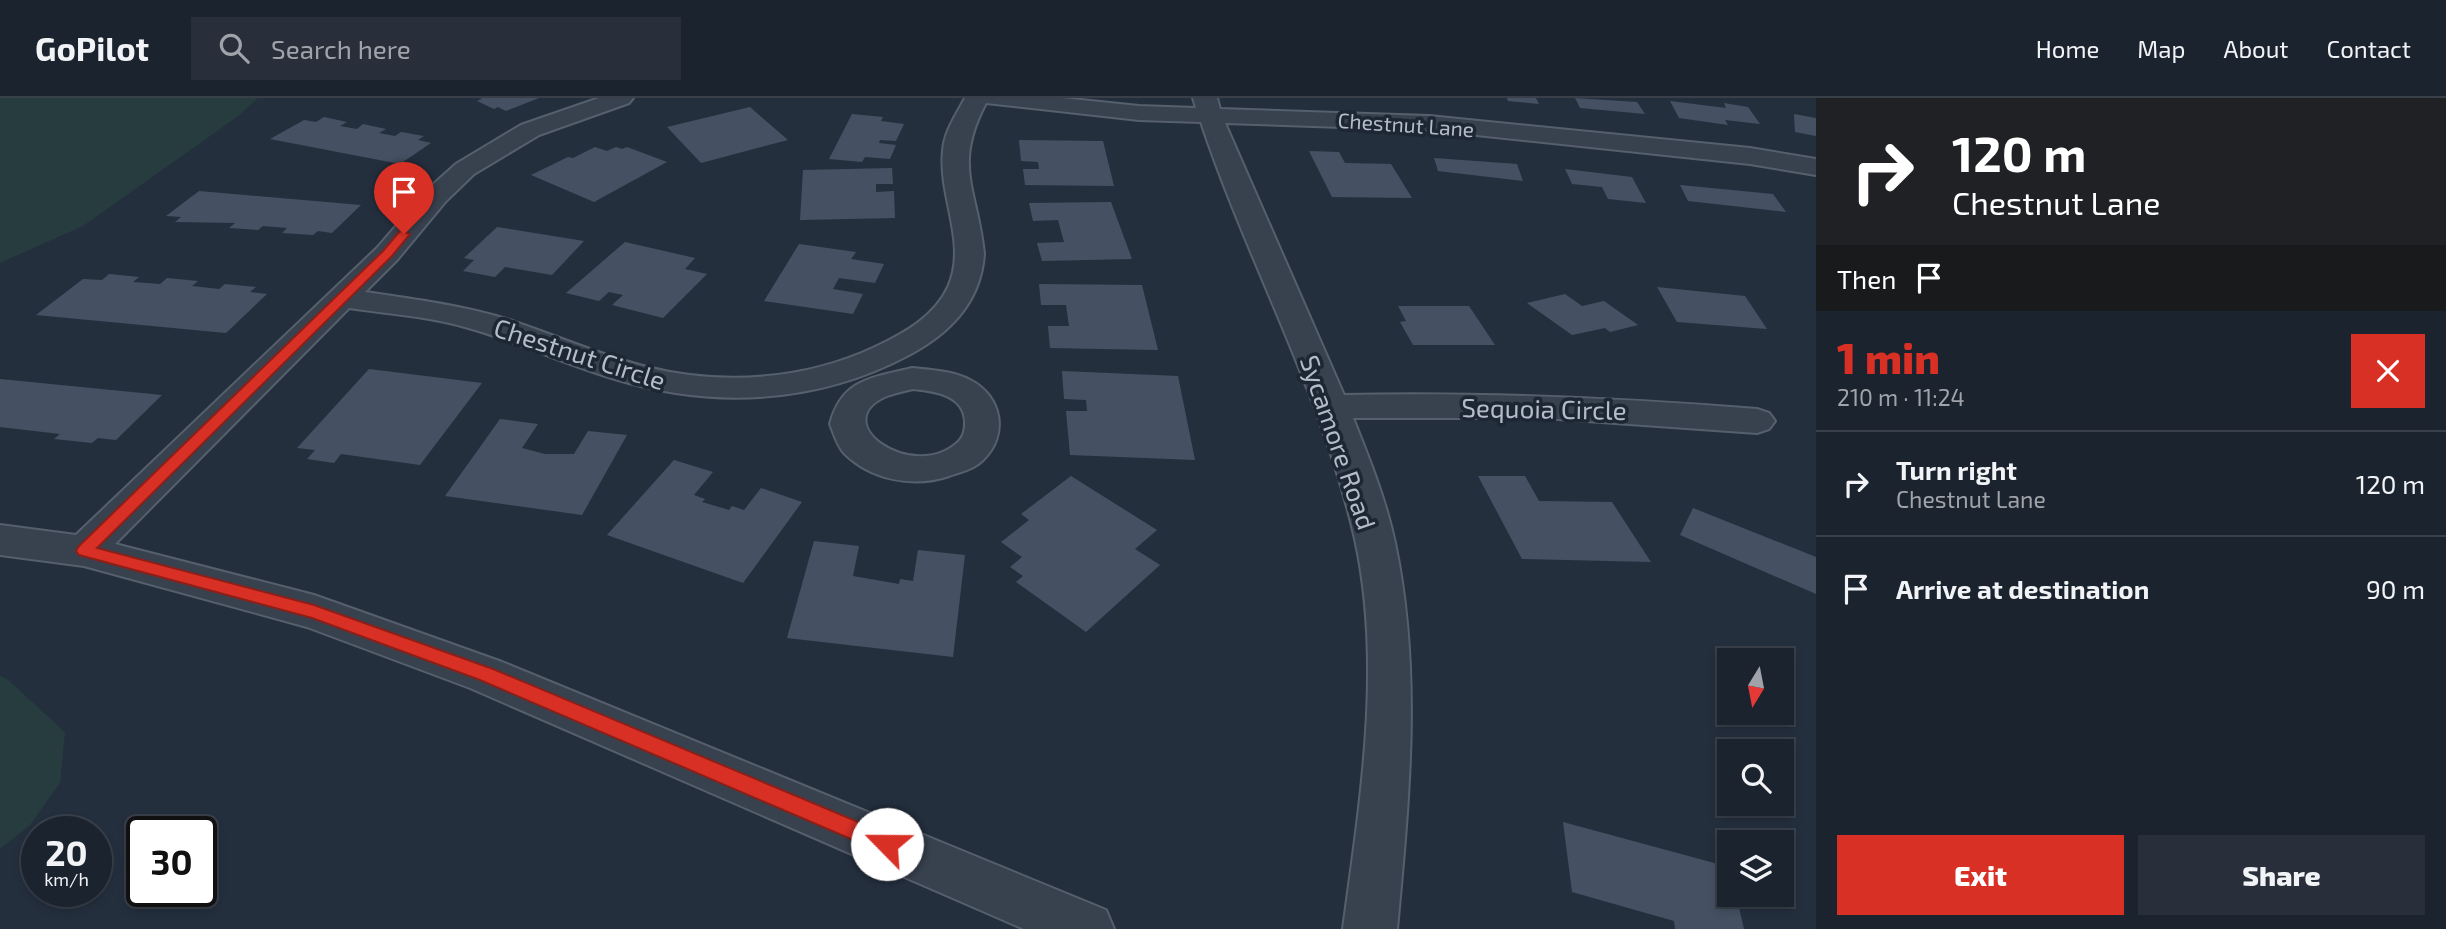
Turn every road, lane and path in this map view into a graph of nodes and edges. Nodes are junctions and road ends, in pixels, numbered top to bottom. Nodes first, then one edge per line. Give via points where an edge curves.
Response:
1 (621, 98) edge
2 (977, 98) edge
3 (994, 98) edge
4 (1208, 107) edge
5 (1816, 167) edge
6 (342, 298) junction
7 (1330, 407) junction
8 (1756, 421) dead end
9 (0, 540) edge
10 (84, 551) junction
11 (1087, 929) edge
12 (1370, 929) edge

1 - 6 street via 530,130 465,169
2 - 6 street, Chestnut Circle via 960,129 955,154 970,255 963,288 941,319 869,376 764,388 700,387 624,371 469,318
3 - 4 street, Chestnut Lane via 1139,114
4 - 5 street, Chestnut Lane via 1429,123
4 - 7 street, Sycamore Road
6 - 10 street
7 - 8 street, Sequoia Circle via 1625,409
7 - 12 street, Sycamore Road via 1361,489 1388,632 1384,798
9 - 10 street
10 - 11 street via 314,612 486,675

